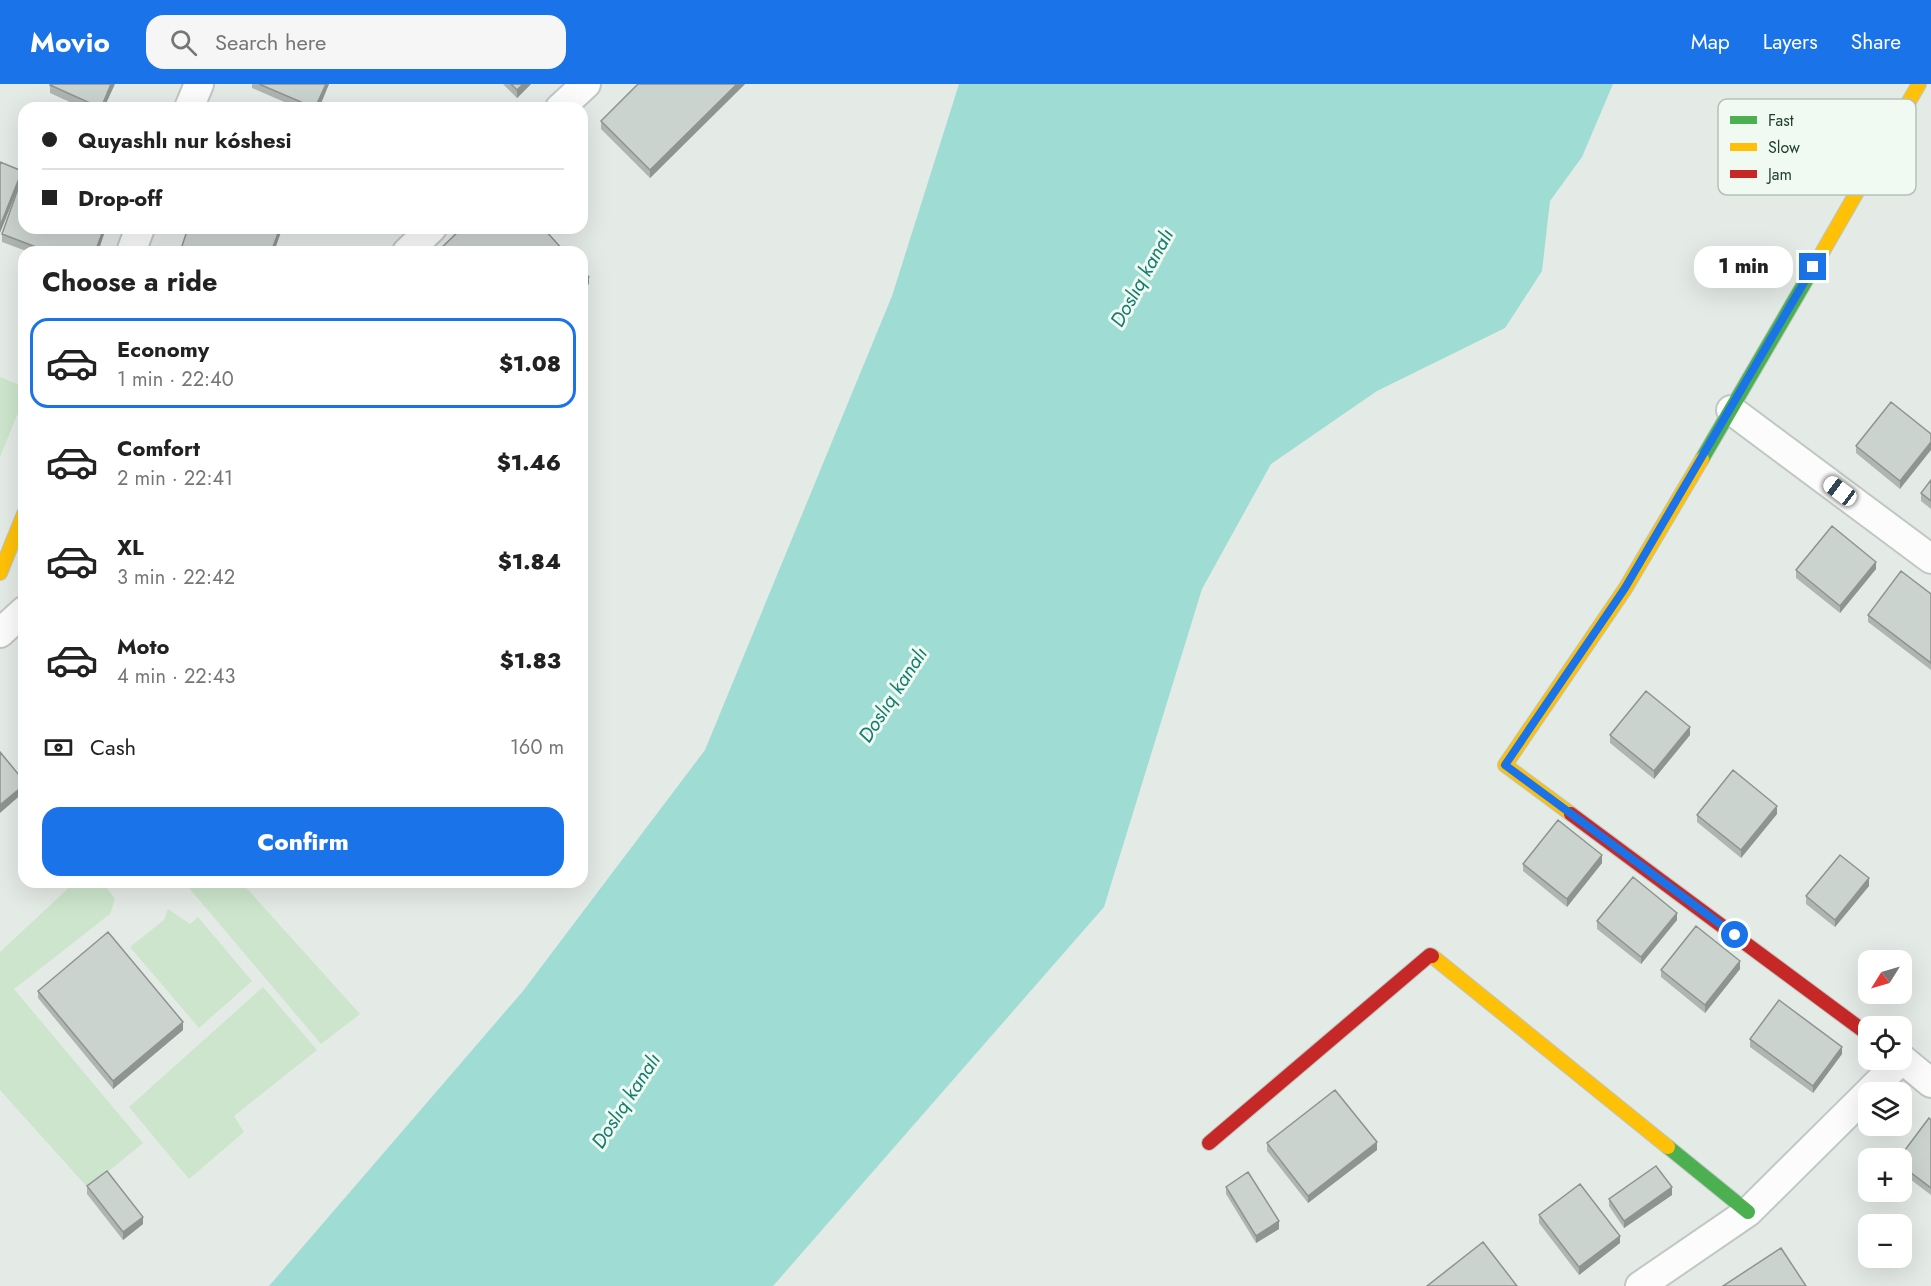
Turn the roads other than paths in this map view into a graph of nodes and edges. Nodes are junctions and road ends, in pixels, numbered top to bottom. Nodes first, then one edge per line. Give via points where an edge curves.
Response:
1 (199, 84) edge
2 (586, 84) edge
3 (1919, 84) edge
4 (1910, 99) edge
5 (192, 102) edge
6 (566, 102) edge
7 (1855, 195) edge
8 (426, 234) edge
9 (412, 246) edge
10 (1731, 410) junction
11 (18, 529) edge
12 (1931, 559) edge
13 (0, 573) edge
14 (18, 616) edge
15 (0, 633) edge
16 (1858, 1027) edge
17 (1912, 1067) edge
18 (1891, 1070) edge
19 (1879, 1082) edge
20 (1931, 1083) edge
21 (1858, 1103) edge
22 (1209, 1143) dead end
23 (1748, 1212) junction
24 (1640, 1286) edge

1 - 5 street
2 - 6 street
3 - 4 street
7 - 10 street
8 - 9 street
10 - 12 street
10 - 16 street via 1625,588 1505,765
11 - 13 street
14 - 15 street
17 - 20 street
18 - 19 street
21 - 23 street
22 - 23 street via 1430,955
23 - 24 street

